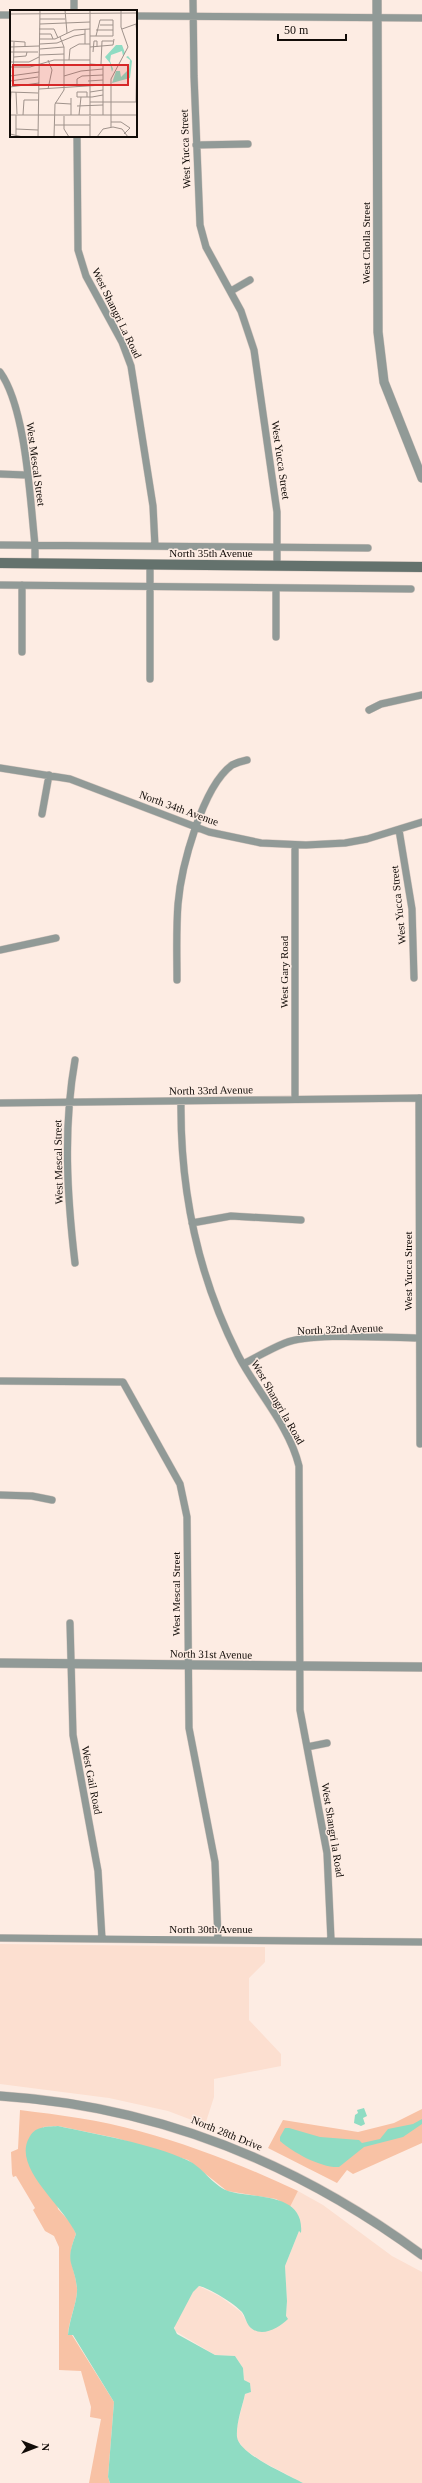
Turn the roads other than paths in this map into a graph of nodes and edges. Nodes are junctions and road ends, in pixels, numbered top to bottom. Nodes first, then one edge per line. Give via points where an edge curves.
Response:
1 (193, 0) edge
2 (377, 0) edge
3 (137, 16) edge
4 (193, 16) junction
5 (377, 18) junction
6 (422, 18) edge
7 (77, 137) edge
8 (196, 144) junction
9 (248, 144) dead end
10 (250, 280) dead end
11 (231, 290) junction
12 (0, 372) edge
13 (0, 474) edge
14 (26, 475) junction
15 (422, 478) edge
16 (0, 545) edge
17 (35, 546) junction
18 (155, 546) junction
19 (278, 548) junction
20 (368, 548) dead end
21 (0, 563) edge
22 (35, 563) junction
23 (150, 564) junction
24 (277, 565) junction
25 (422, 567) edge
26 (0, 585) edge
27 (22, 586) junction
28 (150, 586) junction
29 (276, 588) junction
30 (411, 589) dead end
31 (276, 637) dead end
32 (22, 652) dead end
33 (150, 679) dead end
34 (422, 695) edge
35 (369, 710) dead end
36 (247, 760) dead end
37 (0, 768) edge
38 (49, 775) junction
39 (42, 814) dead end
40 (422, 822) edge
41 (197, 827) junction
42 (399, 830) junction
43 (295, 845) junction
44 (56, 938) dead end
45 (0, 950) edge
46 (414, 978) dead end
47 (177, 980) dead end
48 (76, 1060) dead end
49 (421, 1098) edge
50 (295, 1099) junction
51 (181, 1101) junction
52 (69, 1102) junction
53 (0, 1103) edge
54 (301, 1220) dead end
55 (192, 1223) junction
56 (75, 1263) dead end
57 (420, 1338) junction
58 (243, 1364) junction
59 (0, 1381) edge
60 (420, 1444) dead end
61 (0, 1494) edge
62 (52, 1500) dead end
63 (70, 1623) dead end
64 (0, 1663) edge
65 (70, 1664) junction
66 (187, 1665) junction
67 (300, 1666) junction
68 (422, 1667) edge
69 (327, 1743) dead end
70 (306, 1747) junction
71 (0, 1938) edge
72 (102, 1939) junction
73 (218, 1940) junction
74 (331, 1940) junction
75 (422, 1942) edge
76 (0, 2096) edge
77 (422, 2255) edge

1 - 4 street, West Yucca Street
2 - 5 street, West Cholla Street
3 - 4 street
4 - 5 street
4 - 8 street, West Yucca Street
5 - 6 street
5 - 15 street, West Cholla Street via 380,357 390,400
7 - 18 street, West Shangri La Road via 77,235 81,263 132,366 154,506
8 - 9 street
8 - 11 street, West Yucca Street via 203,240
10 - 11 street
11 - 19 street, West Yucca Street via 248,326 256,360 277,512
12 - 14 street, West Mescal Street via 8,383 17,408
13 - 14 street
14 - 17 street, West Mescal Street
16 - 17 street, North 35th Avenue
17 - 18 street, North 35th Avenue
17 - 22 street, West Mescal Street
18 - 19 street, North 35th Avenue
19 - 20 street, North 35th Avenue
19 - 24 street, West Yucca Street
21 - 22 main road, North 35th Avenue
22 - 23 main road, North 35th Avenue
23 - 24 main road, North 35th Avenue
23 - 28 street
24 - 25 main road, North 35th Avenue
26 - 27 street
27 - 28 street
27 - 32 street
28 - 29 street
28 - 33 street
29 - 30 street
29 - 31 street
34 - 35 street via 381,704
36 - 41 street via 233,765 221,776 213,788
37 - 38 street, North 34th Avenue
38 - 39 street
38 - 41 street, North 34th Avenue via 82,783
40 - 42 street, North 34th Avenue
41 - 43 street, North 34th Avenue via 262,843
41 - 47 street via 185,862 178,904
42 - 43 street, North 34th Avenue via 345,843
42 - 46 street, West Yucca Street via 412,909
43 - 50 street, West Gary Road
44 - 45 street
48 - 52 street, West Mescal Street
49 - 50 street, North 33rd Avenue
49 - 57 street, West Yucca Street
50 - 51 street, North 33rd Avenue
51 - 52 street, North 33rd Avenue
51 - 55 street, West Shangri la Road via 181,1148
52 - 53 street, North 33rd Avenue
52 - 56 street, West Mescal Street via 68,1187
54 - 55 street via 231,1216
55 - 58 street, West Shangri la Road via 208,1283
57 - 58 street, North 32nd Avenue via 330,1338 295,1341 285,1343
57 - 60 street, West Yucca Street
58 - 67 street, West Shangri la Road via 291,1442 299,1466
59 - 66 street, West Mescal Street via 123,1382 180,1484 186,1501
61 - 62 street
63 - 65 street, West Gail Road
64 - 65 street, North 31st Avenue
65 - 66 street, North 31st Avenue
65 - 72 street, West Gail Road via 73,1735 98,1871
66 - 67 street, North 31st Avenue
66 - 73 street, West Mescal Street via 189,1728 215,1862
67 - 68 street, North 31st Avenue
67 - 70 street, West Shangri la Road via 300,1710
69 - 70 street
70 - 74 street, West Shangri la Road via 327,1853
71 - 72 street, North 30th Avenue
72 - 73 street, North 30th Avenue
73 - 74 street, North 30th Avenue
74 - 75 street, North 30th Avenue
76 - 77 street, North 28th Drive via 67,2104 183,2128 286,2170 364,2215

